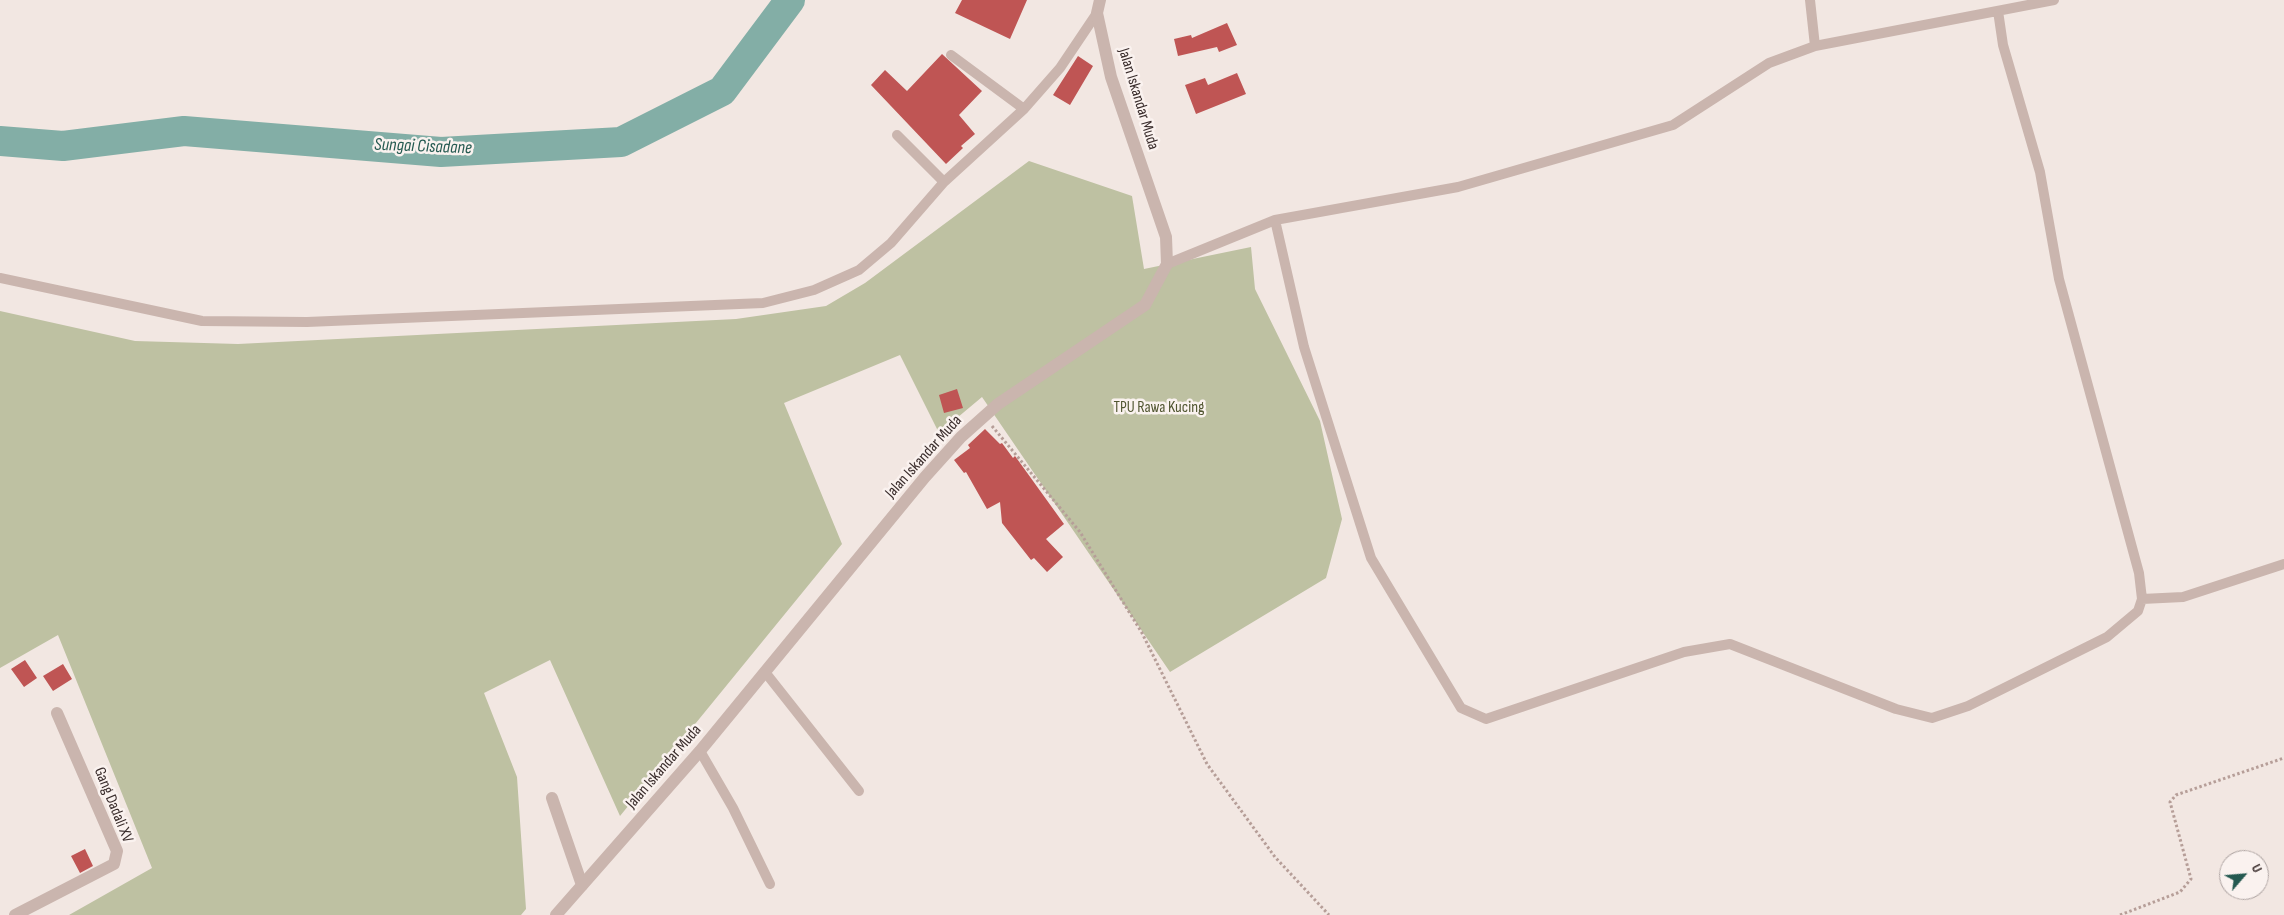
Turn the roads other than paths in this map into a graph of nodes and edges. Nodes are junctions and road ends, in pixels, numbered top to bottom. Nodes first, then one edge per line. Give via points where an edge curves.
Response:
1 (1810, 0) edge
2 (2054, 0) edge
3 (1099, 6) edge
4 (1998, 11) junction
5 (1815, 46) junction
6 (951, 55) dead end
7 (1024, 109) junction
8 (897, 134) dead end
9 (944, 182) junction
10 (1275, 220) junction
11 (1167, 264) junction
12 (0, 278) edge
13 (2284, 564) edge
14 (2142, 599) junction
15 (765, 672) junction
16 (57, 713) dead end
17 (700, 751) junction
18 (859, 791) dead end
19 (552, 798) dead end
20 (770, 884) dead end
21 (582, 885) junction
22 (15, 915) edge
23 (556, 915) edge

1 - 5 lane
2 - 4 lane
3 - 7 lane via 1060,68
3 - 11 street, Jalan Iskandar Muda via 1110,77 1166,237
4 - 5 lane
4 - 14 lane via 2003,45 2040,172 2058,279 2139,573
5 - 10 lane via 1768,63 1673,125 1642,135 1458,187
6 - 7 lane
7 - 9 lane
8 - 9 lane
9 - 12 lane via 891,243 859,270 814,290 763,303 307,322 202,321
10 - 11 lane
10 - 14 lane via 1304,347 1371,558 1461,708 1486,719 1684,652 1730,644 1896,709 1932,718 1968,706 2107,637 2138,611
11 - 15 street, Jalan Iskandar Muda via 1145,305 998,404 961,437
13 - 14 lane via 2183,597
15 - 17 street, Jalan Iskandar Muda
15 - 18 lane
16 - 22 street, Gang Dadali XV via 117,851 114,864
17 - 20 lane via 733,808
17 - 21 street, Jalan Iskandar Muda
19 - 21 street
21 - 23 street, Jalan Iskandar Muda

